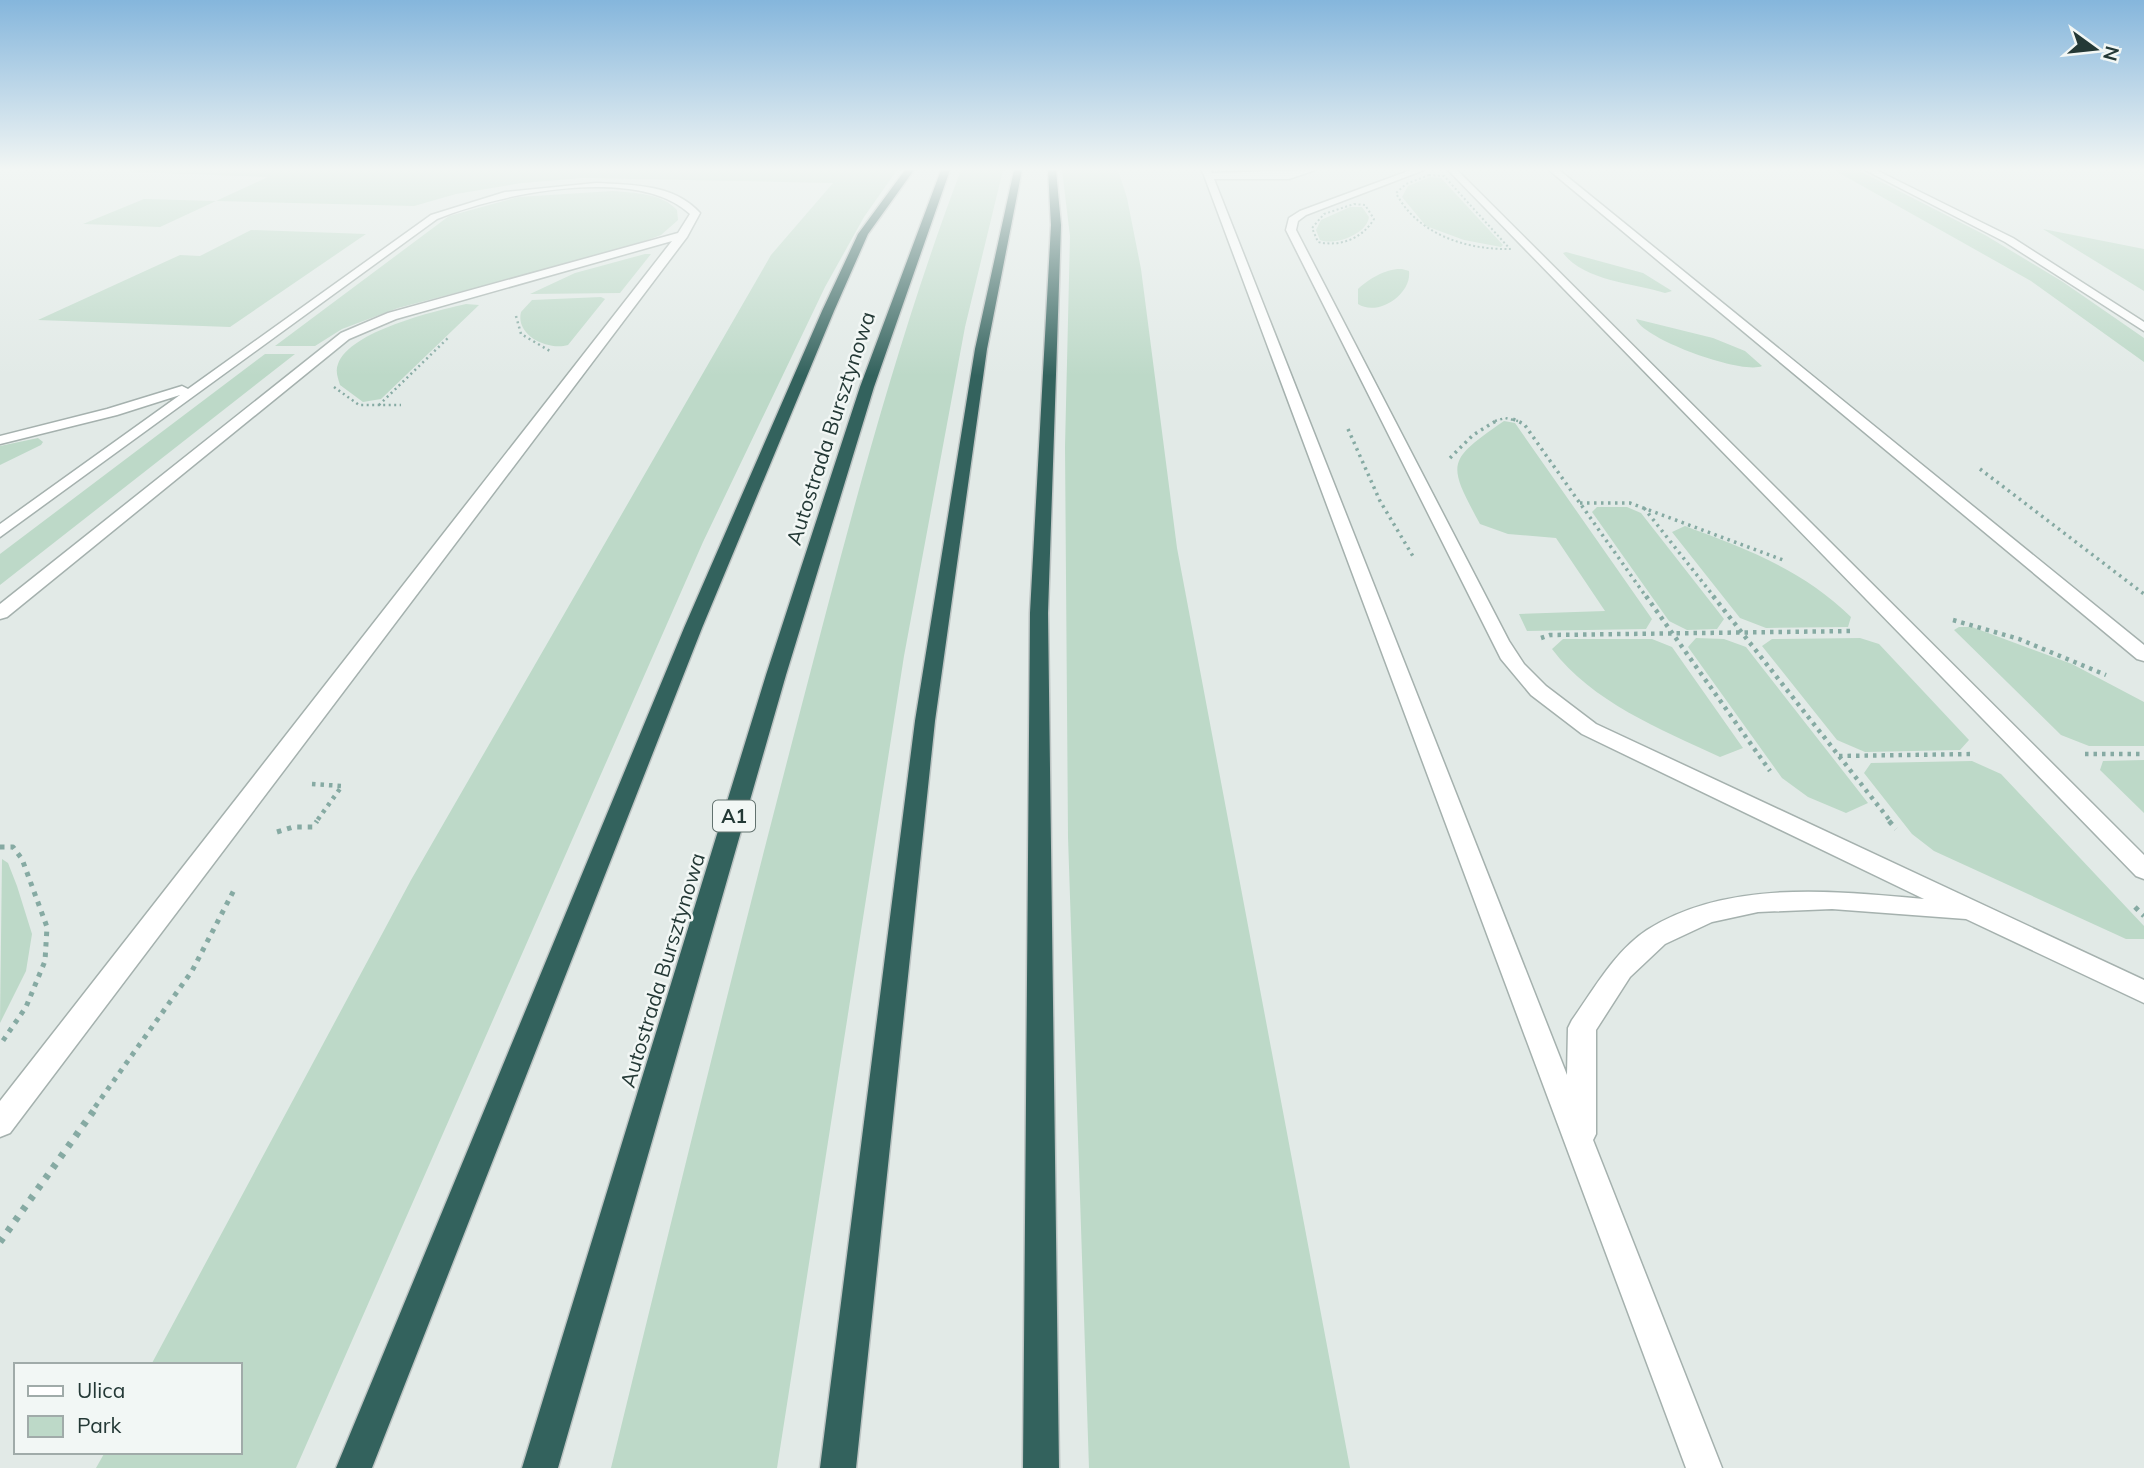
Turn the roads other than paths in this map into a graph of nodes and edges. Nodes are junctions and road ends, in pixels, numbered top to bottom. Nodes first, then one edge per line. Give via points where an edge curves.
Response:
1 (402, 239) edge
2 (670, 239) edge
3 (680, 239) edge
4 (861, 239) edge
5 (921, 239) edge
6 (1003, 239) edge
7 (1055, 239) edge
8 (1233, 239) edge
9 (1295, 239) edge
10 (1520, 239) edge
11 (1636, 239) edge
12 (2006, 239) edge
13 (2144, 327) edge
14 (221, 370) junction
15 (0, 440) edge
16 (0, 532) edge
17 (0, 613) edge
18 (2144, 655) edge
19 (2144, 870) edge
20 (1976, 912) junction
21 (2144, 992) edge
22 (0, 1124) edge
23 (1581, 1148) junction
24 (354, 1468) edge
25 (540, 1468) edge
26 (838, 1468) edge
27 (1041, 1468) edge
28 (1704, 1468) edge

1 - 14 street
2 - 17 street via 392,316 345,336
3 - 22 street
4 - 24 highway via 687,641
5 - 25 highway, Autostrada Bursztynowa / A1 via 867,387 776,675
6 - 26 highway via 981,349 925,721
7 - 27 highway via 1039,613
8 - 23 street
9 - 20 street via 1500,641 1526,679 1589,729
10 - 19 street
11 - 18 street
12 - 13 street
14 - 15 street via 161,398
14 - 16 street
20 - 21 street
20 - 23 street via 1832,900 1758,902 1707,914 1656,937 1622,970 1582,1028
23 - 28 street

